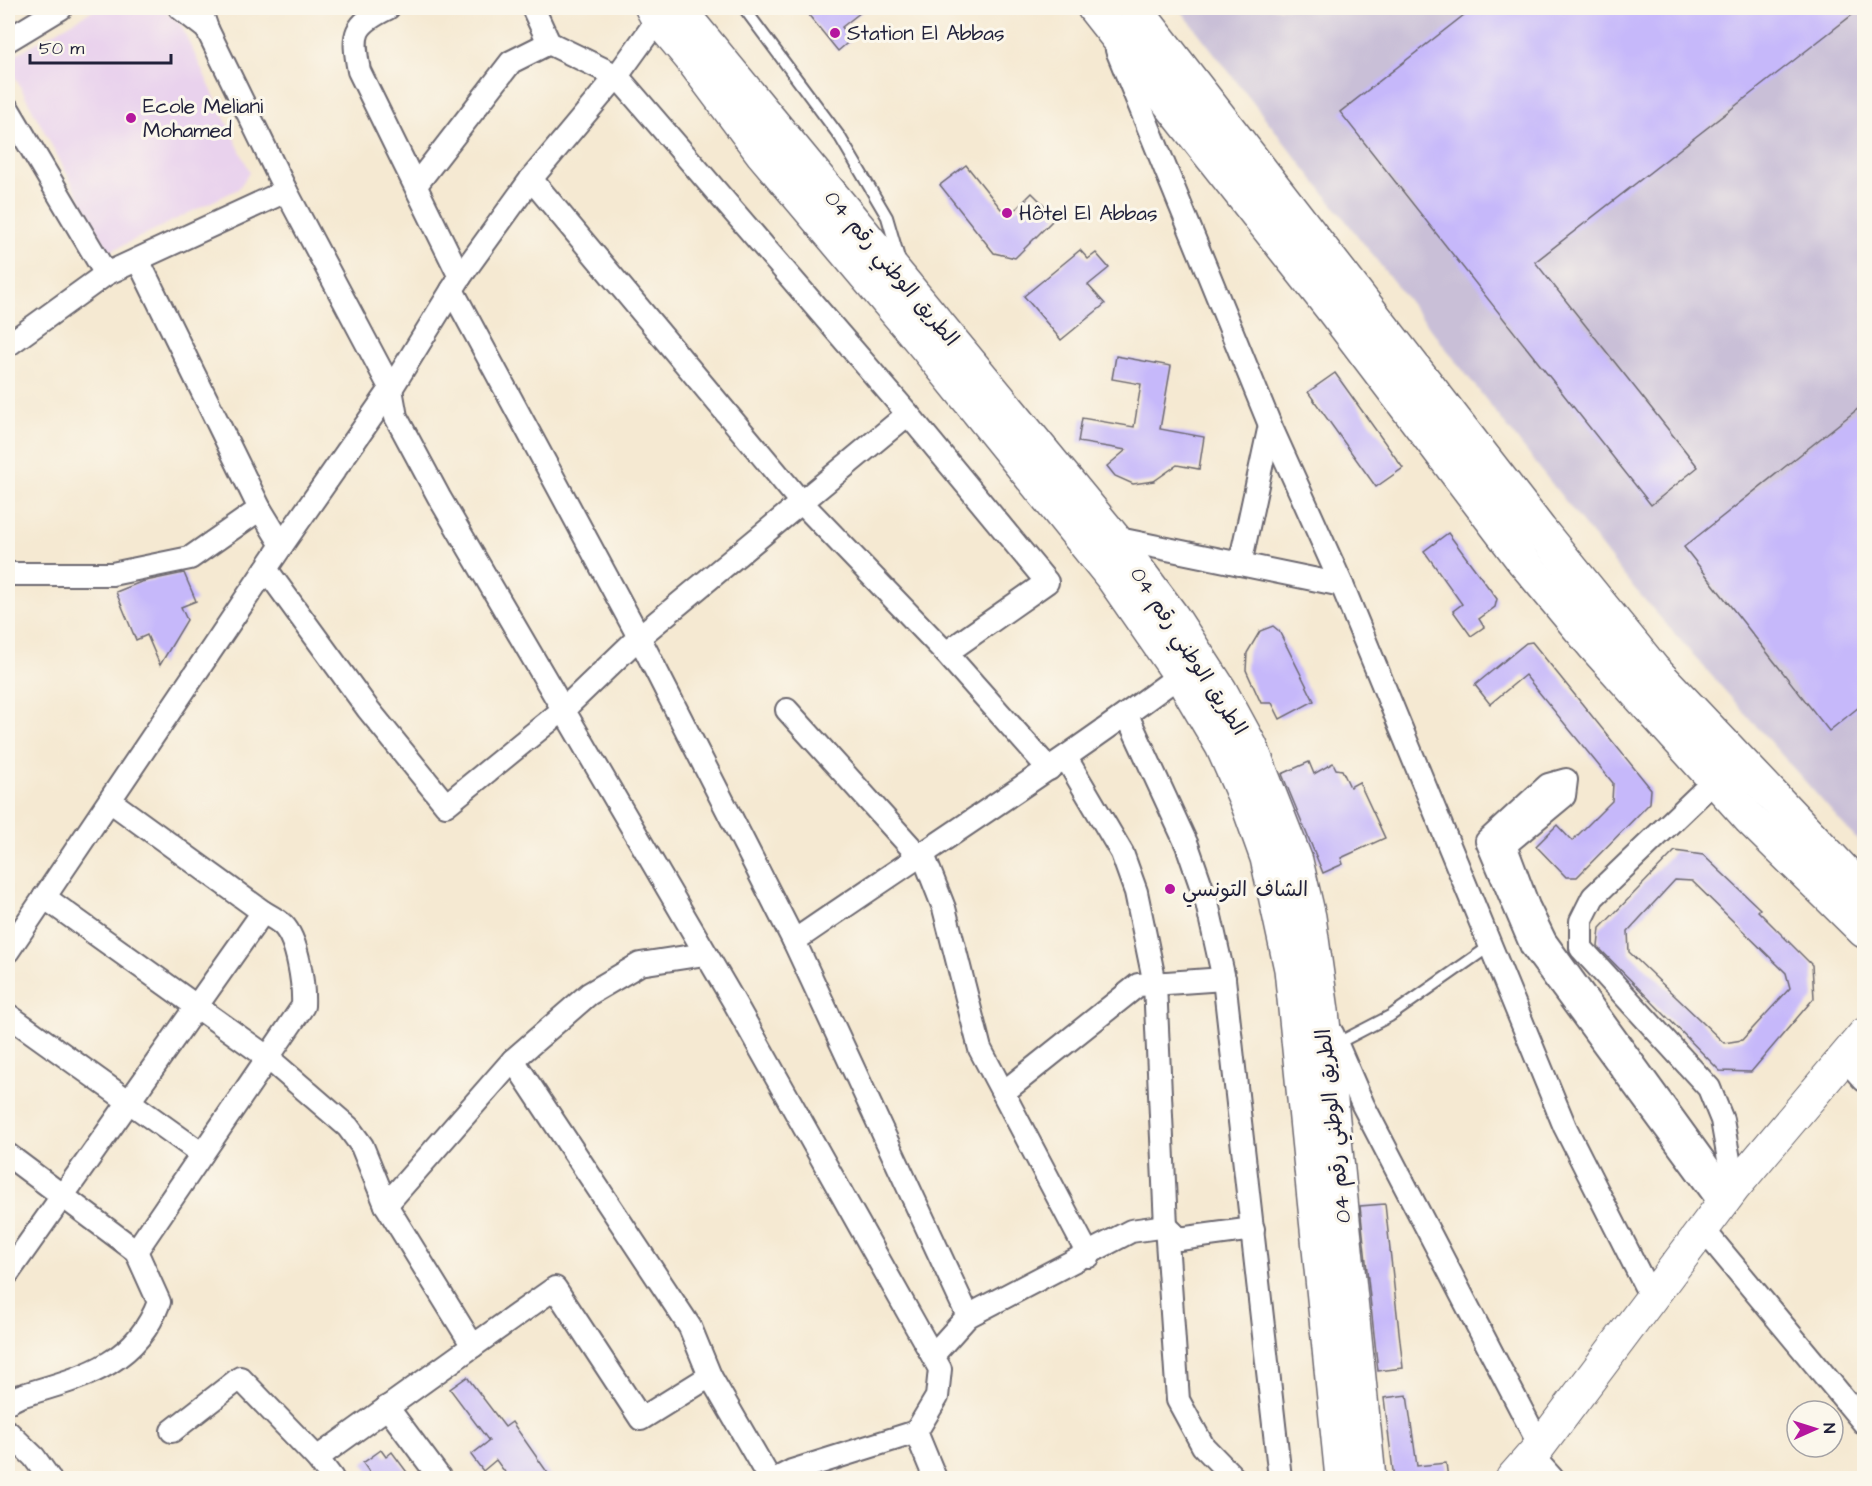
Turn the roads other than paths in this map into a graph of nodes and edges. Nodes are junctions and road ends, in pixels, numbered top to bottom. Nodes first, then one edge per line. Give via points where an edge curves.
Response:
1 (61, 8) edge
2 (180, 8) edge
3 (200, 8) edge
4 (388, 8) edge
5 (533, 8) edge
6 (744, 8) edge
7 (1135, 8) edge
8 (664, 10) edge
9 (1100, 15) edge
10 (207, 29) junction
11 (8, 40) edge
12 (549, 43) junction
13 (617, 76) junction
14 (8, 109) edge
15 (531, 179) junction
16 (416, 185) junction
17 (286, 191) junction
18 (138, 260) junction
19 (106, 274) junction
20 (456, 284) junction
21 (906, 285) junction
22 (8, 345) edge
23 (391, 389) junction
24 (908, 414) junction
25 (1270, 425) junction
26 (800, 501) junction
27 (260, 508) junction
28 (1114, 538) junction
29 (282, 545) junction
30 (1240, 564) junction
31 (266, 568) junction
32 (8, 574) edge
33 (1342, 585) junction
34 (639, 637) junction
35 (946, 653) junction
36 (1180, 675) junction
37 (564, 709) junction
38 (787, 711) dead end
39 (1127, 715) junction
40 (1058, 763) junction
41 (1714, 781) junction
42 (110, 801) junction
43 (920, 853) junction
44 (1864, 892) edge
45 (44, 897) junction
46 (263, 912) junction
47 (1864, 931) edge
48 (794, 941) junction
49 (1490, 946) junction
50 (8, 951) edge
51 (705, 954) junction
52 (1224, 979) junction
53 (1155, 984) junction
54 (197, 1006) junction
55 (1322, 1011) junction
56 (8, 1015) edge
57 (1864, 1034) edge
58 (1336, 1044) junction
59 (267, 1057) junction
60 (1843, 1057) junction
61 (513, 1060) junction
62 (1864, 1080) edge
63 (1004, 1092) junction
64 (130, 1101) junction
65 (202, 1154) junction
66 (8, 1155) edge
67 (62, 1194) junction
68 (1728, 1196) junction
69 (386, 1205) junction
70 (1166, 1226) junction
71 (1253, 1229) junction
72 (1702, 1229) junction
73 (136, 1251) junction
74 (1089, 1256) junction
75 (8, 1273) edge
76 (1651, 1297) junction
77 (968, 1316) junction
78 (473, 1346) junction
79 (933, 1355) junction
80 (710, 1376) junction
81 (8, 1402) edge
82 (387, 1407) junction
83 (1864, 1423) edge
84 (172, 1431) dead end
85 (8, 1432) edge
86 (916, 1432) junction
87 (34, 1457) junction
88 (316, 1458) junction
89 (1534, 1465) edge
90 (27, 1479) edge
91 (49, 1479) edge
92 (332, 1479) edge
93 (440, 1479) edge
94 (769, 1479) edge
95 (778, 1479) edge
96 (935, 1479) edge
97 (1234, 1479) edge
98 (1280, 1479) edge
99 (1342, 1479) edge
100 (1369, 1479) edge

1 - 11 street
2 - 10 street
3 - 10 street
4 - 16 street via 364,19 353,40 359,71
5 - 12 street
6 - 21 lane via 840,138 887,217
7 - 44 main road via 1540,531 1653,669
8 - 13 street
8 - 21 main road, الطريق الوطني رقم 04 via 701,38
8 - 36 main road, الطريق الوطني رقم 04 via 690,57 762,153 1112,577
9 - 25 street
9 - 41 main road via 1325,299 1524,562
10 - 17 street
12 - 13 street
12 - 16 street via 512,62
13 - 15 street
13 - 24 street
14 - 19 street
15 - 20 street
15 - 26 street
16 - 20 street
17 - 18 street
17 - 23 street
18 - 19 street
18 - 27 street
19 - 22 street
20 - 23 street
20 - 34 street
21 - 28 main road, الطريق الوطني رقم 04
23 - 29 street
23 - 37 street via 396,417 439,497
24 - 26 street
24 - 35 street via 1047,582
25 - 30 street
25 - 33 street
26 - 34 street
26 - 35 street
27 - 29 street
27 - 32 street via 190,558 112,574
28 - 30 street
28 - 55 main road, الطريق الوطني رقم 04 via 1220,690 1251,747 1296,861 1309,918
29 - 31 street
30 - 33 street
31 - 37 street via 368,709 446,805
31 - 42 street
33 - 49 street
34 - 37 street
34 - 48 street
35 - 40 street
36 - 39 street
36 - 99 main road, الطريق الوطني رقم 04 via 1222,746 1248,805 1267,858 1291,969
37 - 51 street
38 - 43 street
39 - 40 street
39 - 52 street via 1187,845 1207,903
40 - 43 street
40 - 53 street via 1122,853 1136,892
41 - 47 main road
41 - 68 street via 1593,897 1581,921 1581,948 1709,1088 1722,1120
42 - 45 street
42 - 46 street
43 - 48 street
43 - 63 street via 944,908 980,1049
45 - 50 street
45 - 54 street
46 - 54 street
46 - 59 street via 283,925 291,937 304,987 303,1006
48 - 77 street
49 - 58 lane via 1390,1016
49 - 76 street via 1565,1126
51 - 61 street via 640,964 589,994
51 - 79 street
52 - 53 street
52 - 71 street
53 - 63 street via 1138,985
53 - 70 street
54 - 59 street
54 - 64 street
55 - 58 street
55 - 100 main road, الطريق الوطني رقم 04
56 - 64 street
57 - 60 street
58 - 89 street
59 - 65 street
59 - 69 street via 348,1127 362,1146
60 - 62 street
60 - 68 street
61 - 69 street
61 - 80 street via 690,1327
63 - 74 street
64 - 65 street
64 - 67 street
65 - 73 street
66 - 67 street
67 - 73 street
67 - 75 street
68 - 68 street via 1545,941 1528,906 1506,845 1564,796 1566,780 1548,785 1487,841 1515,911 1532,947
68 - 72 street
69 - 78 street
70 - 71 street via 1179,1239
70 - 74 street via 1131,1231
70 - 97 street via 1178,1400 1203,1446
71 - 98 street
72 - 76 street
72 - 83 street
73 - 81 street via 159,1302 152,1322 128,1351 103,1369
74 - 77 street
76 - 89 street
77 - 79 street
78 - 80 street via 555,1288 640,1419
78 - 82 street
79 - 86 street via 941,1382 937,1397
80 - 94 street
82 - 88 street
82 - 93 street
84 - 88 street via 240,1378
85 - 87 street
86 - 95 street
86 - 96 street
87 - 90 street
87 - 91 street
88 - 92 street

